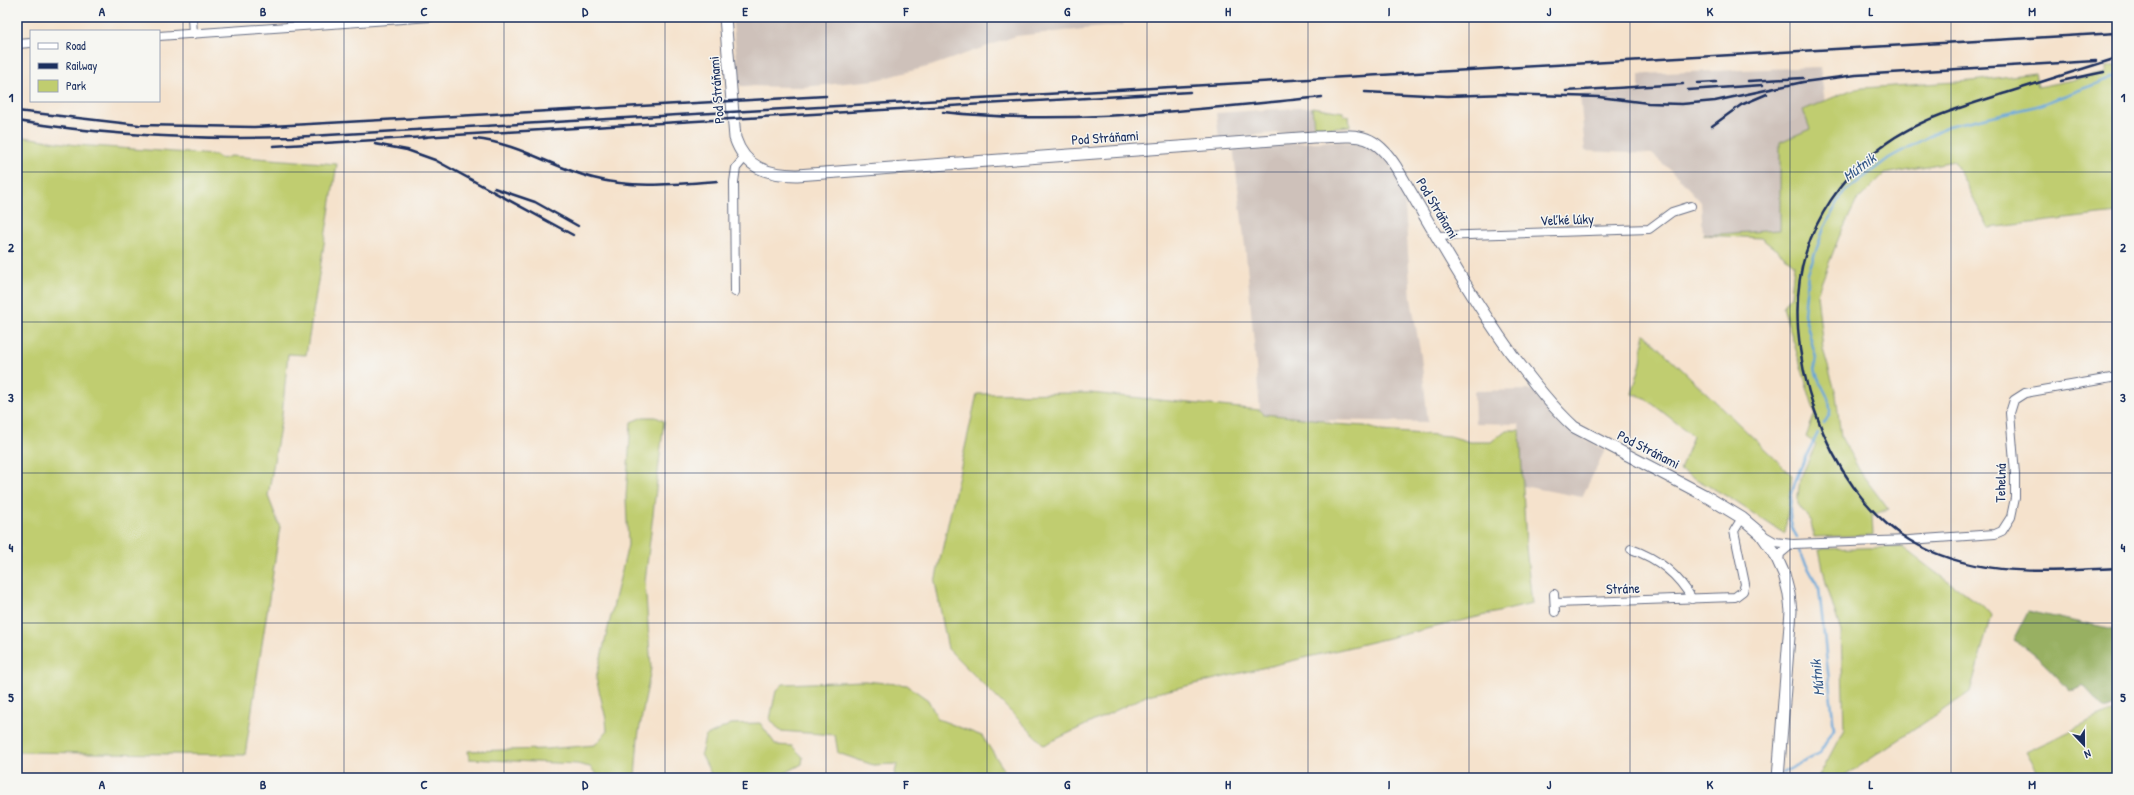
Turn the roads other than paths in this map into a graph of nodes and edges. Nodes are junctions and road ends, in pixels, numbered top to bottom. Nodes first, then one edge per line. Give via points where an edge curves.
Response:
1 (192, 17) edge
2 (431, 17) edge
3 (725, 17) edge
4 (355, 20) edge
5 (193, 34) junction
6 (160, 36) edge
7 (30, 43) edge
8 (17, 44) edge
9 (745, 158) junction
10 (1691, 206) dead end
11 (1436, 236) junction
12 (736, 292) dead end
13 (2117, 377) edge
14 (1742, 518) junction
15 (1761, 534) junction
16 (1792, 544) junction
17 (1631, 549) dead end
18 (1779, 561) junction
19 (1554, 594) dead end
20 (1692, 599) junction
21 (1778, 776) edge

1 - 5 street
2 - 4 street
3 - 9 street, Pod Stráňami via 735,138
4 - 5 street
5 - 6 street
7 - 8 street
9 - 11 street, Pod Stráňami via 756,168 774,175 797,175 1300,138 1363,137 1376,143 1388,154
9 - 12 street via 736,168 734,178
10 - 11 street, Veľké lúky via 1672,212 1649,229
11 - 14 street, Pod Stráňami via 1503,341 1538,388 1574,427 1704,495
13 - 16 street, Tehelná via 2025,393 2014,400 2010,413 2015,498 2009,521 1998,533 1909,540
14 - 15 street, Pod Stráňami
14 - 20 street, Stráne via 1734,531 1744,588 1732,598
15 - 16 street, Tehelná via 1775,542
15 - 18 street, Pod Stráňami
16 - 18 street via 1780,554
17 - 20 street via 1660,563 1682,584
18 - 21 street, Pod Stráňami via 1788,586 1790,611
19 - 20 street, Stráne via 1555,607

